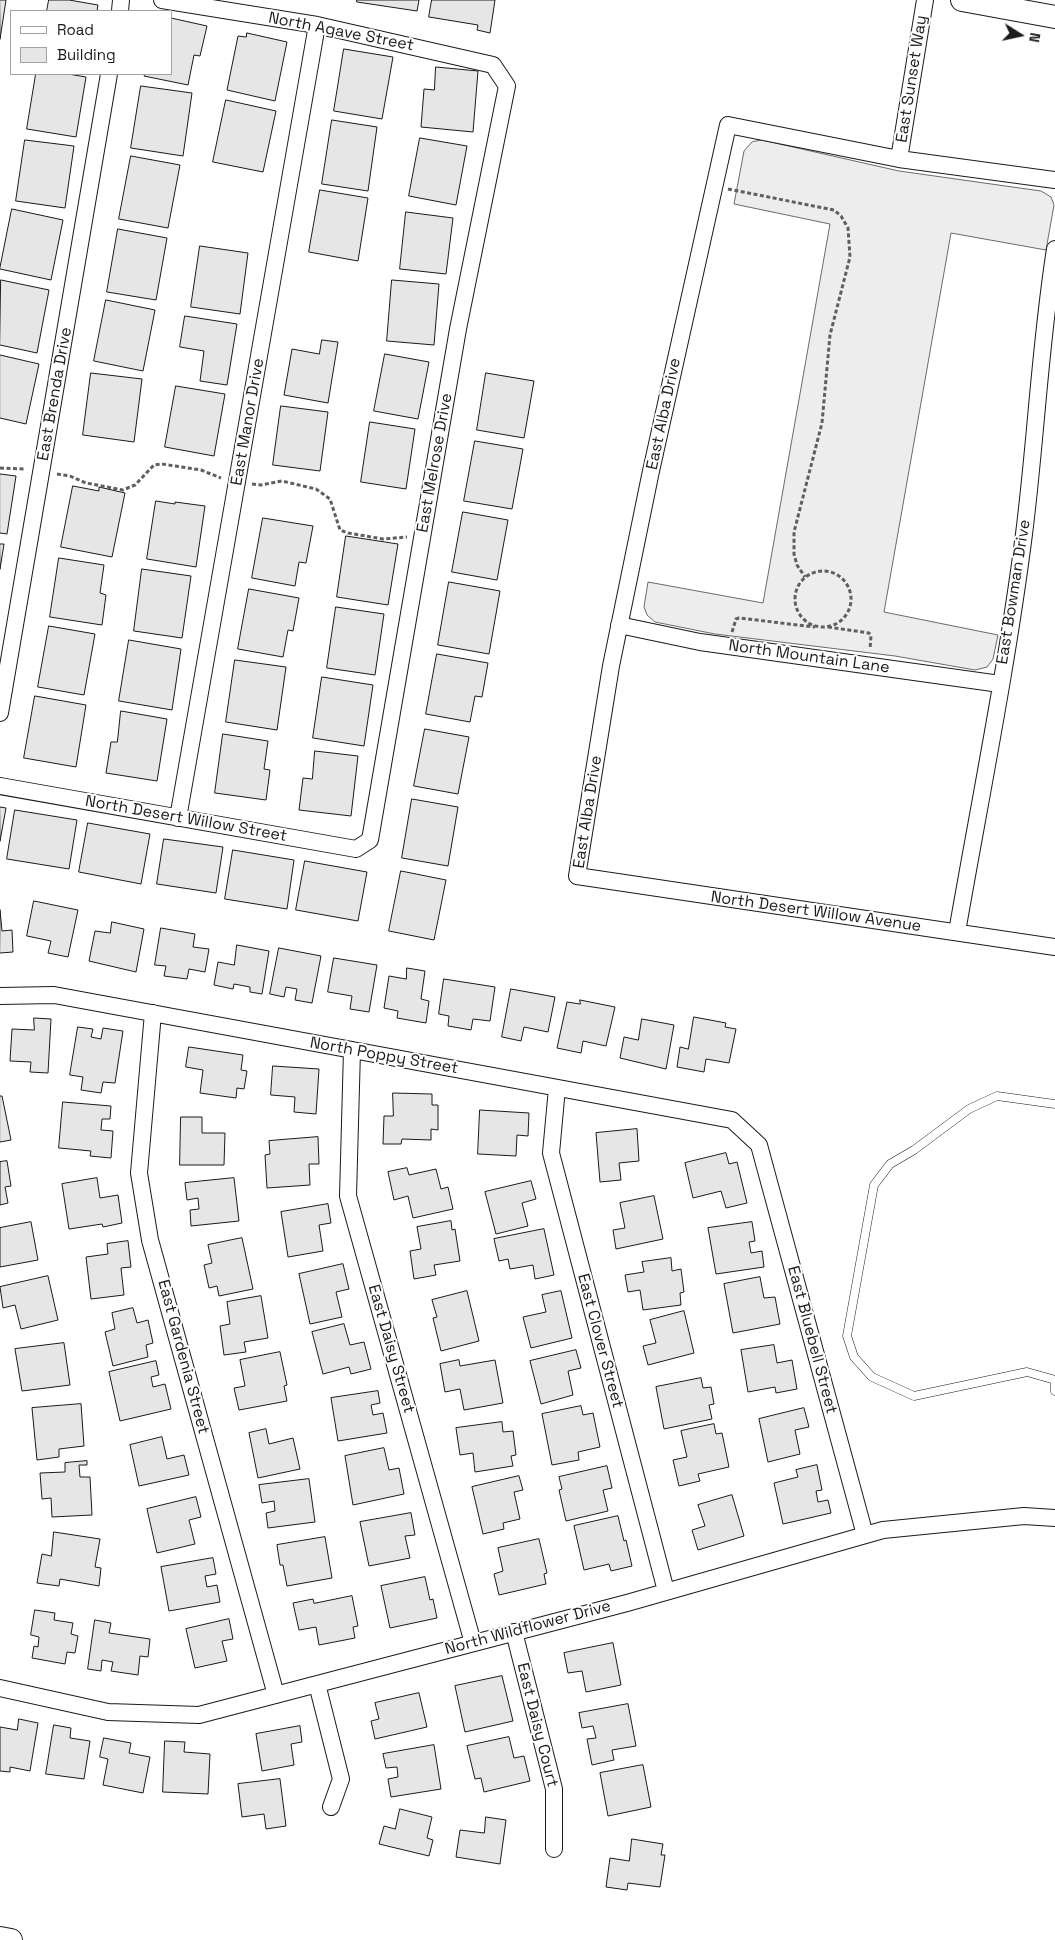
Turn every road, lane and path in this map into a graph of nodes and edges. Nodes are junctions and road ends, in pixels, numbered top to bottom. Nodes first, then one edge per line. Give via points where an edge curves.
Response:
1 (162, 0) edge
2 (924, 0) edge
3 (962, 0) edge
4 (1055, 16) edge
5 (317, 25) junction
6 (109, 75) edge
7 (507, 86) joint
8 (899, 159) junction
9 (1055, 180) edge
10 (739, 191) dead end
11 (1055, 249) edge
12 (0, 468) edge
13 (41, 471) junction
14 (237, 481) junction
15 (422, 540) junction
16 (805, 577) junction
17 (619, 625) junction
18 (818, 627) junction
19 (828, 627) junction
20 (732, 634) dead end
21 (870, 650) dead end
22 (1000, 684) junction
23 (0, 713) edge
24 (0, 786) edge
25 (178, 818) junction
26 (370, 840) joint
27 (577, 876) joint
28 (957, 932) junction
29 (1055, 947) edge
30 (0, 996) edge
31 (153, 1013) junction
32 (352, 1050) junction
33 (557, 1088) junction
34 (1055, 1104) edge
35 (759, 1145) joint
36 (1055, 1380) edge
37 (1055, 1391) edge
38 (1055, 1516) edge
39 (865, 1535) junction
40 (666, 1592) junction
41 (514, 1632) junction
42 (472, 1643) junction
43 (317, 1684) junction
44 (0, 1688) edge
45 (276, 1694) junction
46 (331, 1807) dead end
47 (554, 1850) dead end
48 (0, 1938) edge
49 (11, 1940) edge

1 - 5 street, North Agave Street
2 - 8 street, East Sunset Way
3 - 4 street
5 - 7 street, North Agave Street via 493,65
5 - 14 street, East Manor Drive
6 - 13 street, East Brenda Drive
7 - 15 street, East Melrose Drive via 458,329
8 - 9 street
8 - 17 street, East Alba Drive via 728,125
10 - 16 path via 834,210 848,228 850,257 830,335 822,423 793,542 797,565
11 - 22 street, East Bowman Drive via 1024,532
12 - 13 path
13 - 14 path via 123,490 135,485 154,465 162,464 201,470
13 - 23 street, East Brenda Drive
14 - 15 path via 261,485 282,481 316,489 330,499 340,530 383,540 405,536
14 - 25 street, East Manor Drive
15 - 26 street, East Melrose Drive
16 - 18 path via 799,584 795,602 803,618
16 - 19 path via 824,570 842,577 848,584 851,594 849,612
17 - 22 street, North Mountain Lane via 700,642
17 - 27 street, East Alba Drive
18 - 19 path
18 - 20 path via 739,618 734,623
19 - 21 path via 869,633
22 - 28 street, East Bowman Drive
24 - 25 street, North Desert Willow Street
25 - 26 street, North Desert Willow Street via 356,849
27 - 28 street, North Desert Willow Avenue
28 - 29 street, North Desert Willow Avenue
30 - 31 street, North Poppy Street via 54,995
31 - 32 street, North Poppy Street
31 - 45 street, East Gardenia Street via 139,1173 150,1240
32 - 33 street, North Poppy Street
32 - 42 street, East Daisy Street via 348,1196
33 - 35 street, North Poppy Street via 732,1120
33 - 40 street, East Clover Street via 551,1153
34 - 36 lane via 997,1096 969,1109 890,1164 874,1185 847,1336 854,1357 872,1377 914,1396 1027,1372
35 - 39 street, East Bluebell Street
36 - 37 lane
38 - 39 street, North Wildflower Drive via 1024,1516 882,1530
39 - 40 street, North Wildflower Drive
40 - 41 street, North Wildflower Drive
41 - 42 street, North Wildflower Drive
41 - 47 street, East Daisy Court via 554,1789
42 - 43 street, North Wildflower Drive
43 - 45 street, North Wildflower Drive
43 - 46 street via 341,1779
44 - 45 street, North Wildflower Drive via 108,1712 199,1715
48 - 49 street

